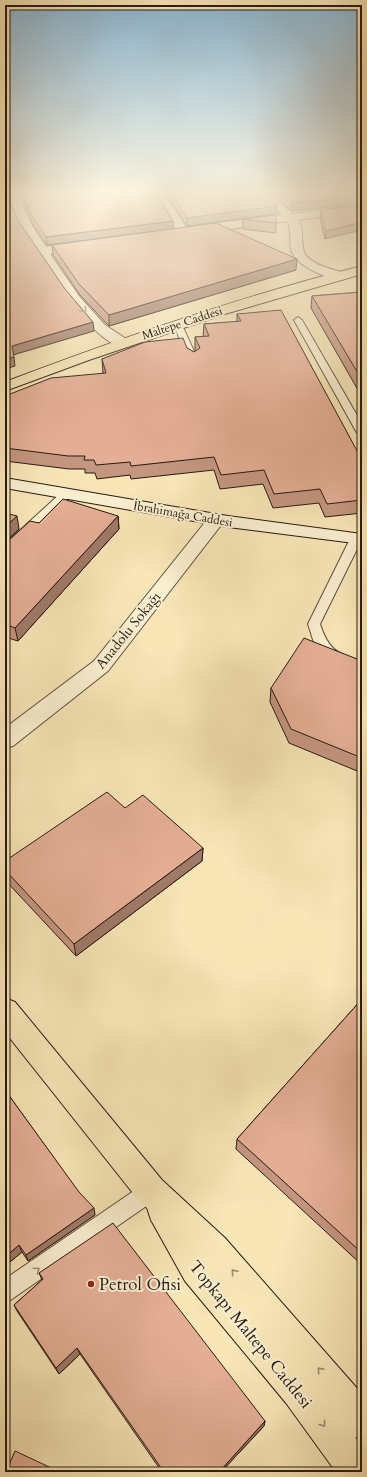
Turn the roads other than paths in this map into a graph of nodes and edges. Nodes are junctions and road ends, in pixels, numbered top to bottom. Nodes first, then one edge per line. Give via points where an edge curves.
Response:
1 (50, 262) edge
2 (308, 262) edge
3 (362, 270) edge
4 (341, 276) junction
5 (298, 320) dead end
6 (178, 325) junction
7 (123, 343) junction
8 (193, 360) edge
9 (5, 387) edge
10 (362, 433) edge
11 (5, 484) edge
12 (66, 494) junction
13 (216, 520) junction
14 (359, 539) edge
15 (5, 550) edge
16 (362, 668) edge
17 (5, 740) edge
18 (7, 1020) edge
19 (151, 1191) junction
20 (5, 1292) edge
21 (362, 1422) edge
22 (359, 1472) edge

1 -> 7 street via 74,299 100,328
2 - 4 street via 316,268
3 - 4 main road, Maltepe Caddesi
4 - 6 main road, Maltepe Caddesi
5 - 10 lane
6 - 7 main road, Maltepe Caddesi
6 - 8 lane
7 - 9 main road, Maltepe Caddesi
11 - 12 street, İbrahimağa Caddesi
12 - 13 street, İbrahimağa Caddesi
12 - 15 lane
13 - 14 street, İbrahimağa Caddesi
13 - 17 street, Anadolu Sokağı via 101,666
14 - 16 lane via 314,624 320,643 335,657
18 - 19 main road, Topkapı Maltepe Caddesi
20 -> 19 lane
21 -> 19 main road, Topkapı Maltepe Caddesi via 214,1249
19 -> 22 main road, Topkapı Maltepe Caddesi via 196,1270 298,1391

